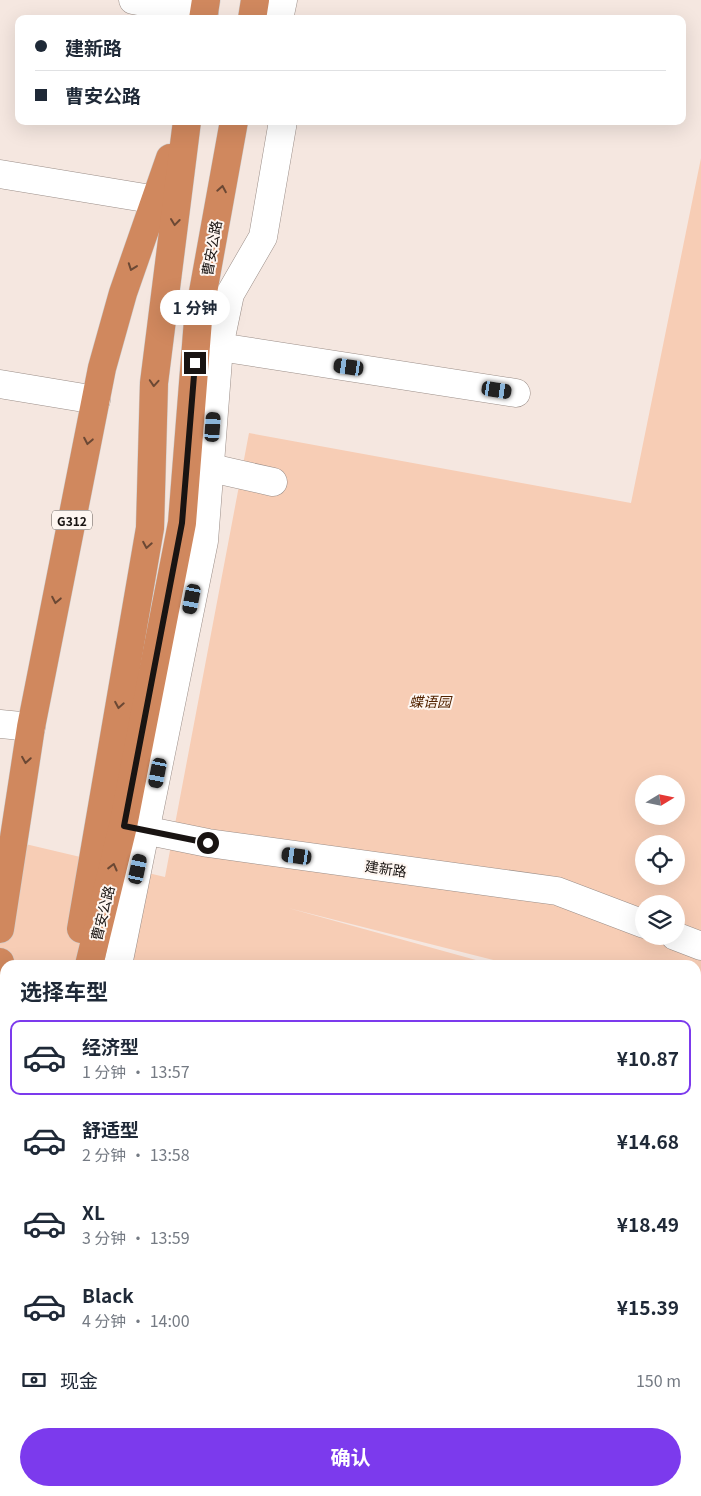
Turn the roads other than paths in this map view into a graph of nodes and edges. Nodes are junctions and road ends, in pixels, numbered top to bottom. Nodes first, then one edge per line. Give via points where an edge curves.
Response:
1 (133, 0) edge
2 (255, 0) edge
3 (283, 0) edge
4 (172, 3) edge
5 (204, 11) edge
6 (253, 15) edge
7 (280, 15) edge
8 (181, 125) edge
9 (187, 125) edge
10 (233, 125) edge
11 (282, 125) edge
12 (0, 174) edge
13 (157, 200) junction
14 (208, 345) junction
15 (0, 384) edge
16 (516, 393) dead end
17 (96, 400) junction
18 (198, 465) junction
19 (274, 482) dead end
20 (0, 724) edge
21 (31, 727) junction
22 (135, 829) junction
23 (635, 921) edge
24 (0, 929) edge
25 (685, 940) edge
26 (701, 946) edge
27 (75, 960) edge
28 (91, 960) edge
29 (119, 960) edge

1 - 4 street
2 - 6 highway
3 - 7 street
4 - 5 street
8 - 13 highway, G312
9 -> 27 highway via 154,383 150,528
14 -> 10 highway, 曹安公路 via 198,320
11 - 14 street via 263,237 230,294
12 - 13 street
13 -> 17 highway, G312 via 123,293
14 - 16 street
14 - 18 highway, 曹安公路
15 - 17 street
17 -> 21 highway, G312
18 - 19 street
18 - 22 highway, 曹安公路 via 182,523
20 - 21 street
21 -> 24 highway, G312
22 - 23 street, 建新路 via 208,843 558,891
28 -> 22 highway, 曹安公路
22 - 29 street
25 - 26 street

